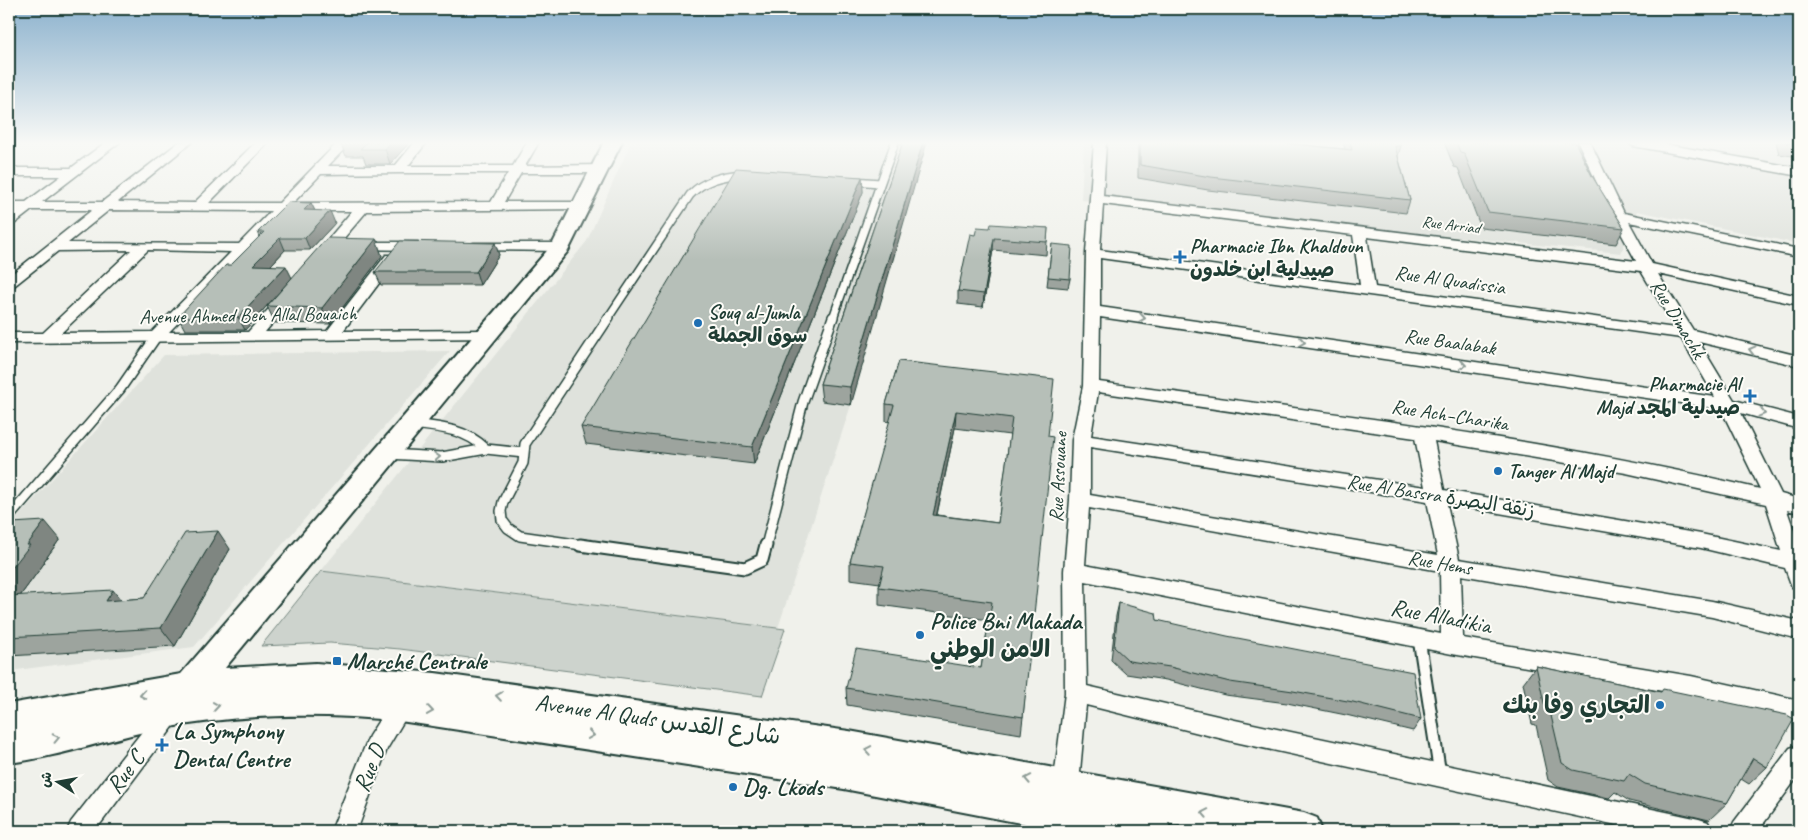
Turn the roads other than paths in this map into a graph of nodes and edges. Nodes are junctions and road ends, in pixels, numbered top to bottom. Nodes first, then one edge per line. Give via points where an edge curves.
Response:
1 (63, 181) edge
2 (137, 181) edge
3 (223, 181) edge
4 (309, 181) edge
5 (508, 181) edge
6 (595, 181) edge
7 (709, 181) edge
8 (857, 181) edge
9 (1097, 181) edge
10 (1603, 181) edge
11 (880, 183) joint
12 (1096, 199) junction
13 (199, 205) junction
14 (584, 205) junction
15 (9, 206) edge
16 (29, 206) junction
17 (284, 206) junction
18 (494, 206) junction
19 (104, 207) junction
20 (363, 207) junction
21 (1620, 216) junction
22 (9, 221) edge
23 (1358, 231) junction
24 (144, 246) junction
25 (330, 246) junction
26 (400, 246) junction
27 (429, 246) edge
28 (52, 247) junction
29 (457, 247) edge
30 (561, 247) junction
31 (244, 248) junction
32 (1799, 253) edge
33 (1093, 254) junction
34 (1646, 267) junction
35 (311, 268) edge
36 (9, 283) edge
37 (298, 283) edge
38 (1368, 290) junction
39 (1799, 300) edge
40 (1094, 311) junction
41 (1688, 334) junction
42 (254, 335) junction
43 (332, 335) junction
44 (488, 335) junction
45 (156, 337) junction
46 (9, 338) edge
47 (47, 338) junction
48 (1799, 361) edge
49 (1091, 386) junction
50 (1728, 404) junction
51 (1799, 423) edge
52 (413, 424) junction
53 (1423, 432) junction
54 (1080, 440) junction
55 (486, 449) junction
56 (524, 453) junction
57 (388, 454) junction
58 (1436, 495) junction
59 (1774, 499) junction
60 (1080, 500) junction
61 (1799, 506) edge
62 (9, 516) edge
63 (1797, 563) edge
64 (1450, 565) junction
65 (1074, 571) junction
66 (1799, 581) edge
67 (1799, 630) edge
68 (1419, 638) junction
69 (1452, 645) junction
70 (1076, 694) junction
71 (181, 699) junction
72 (400, 707) junction
73 (1799, 710) edge
74 (9, 719) edge
75 (9, 748) edge
76 (1799, 756) edge
77 (1440, 774) junction
78 (1065, 801) junction
79 (80, 831) edge
80 (344, 831) edge
81 (1153, 831) edge
82 (1304, 831) edge
83 (1699, 831) edge
84 (1743, 831) edge

1 - 16 street
2 - 19 street
3 - 13 street
4 - 17 street
5 - 18 street
6 - 14 main road
7 - 56 lane via 690,195 525,444
8 - 11 lane
9 - 12 street, Rue Assouane
10 - 21 street, Rue Dimachk
11 - 56 lane via 803,402 764,556 758,564 745,568 520,536 506,527 500,514 504,498 520,470
12 - 23 street, Rue Arriad
12 - 33 street, Rue Assouane
13 - 17 street
13 - 19 street
14 - 18 street
14 - 30 main road
15 - 16 street
16 - 19 street
16 - 22 street
17 - 20 street
17 - 31 street
18 - 20 street
19 - 28 street
20 - 25 street
21 - 32 street
21 - 34 street, Rue Dimachk
23 - 34 street, Rue Arriad
23 - 38 street
24 - 28 street
24 - 31 street
24 - 47 street
25 - 26 street
25 - 35 street
26 - 27 street
26 - 43 street
28 - 36 street
29 - 30 street
30 - 44 main road
31 - 45 street
33 - 38 street, Rue Al Quadissia
33 - 40 street, Rue Assouane
34 - 39 street, Rue Arriad
34 - 41 street, Rue Dimachk
37 - 42 street
38 - 41 street, Rue Al Quadissia
40 - 49 street, Rue Assouane
40 -> 50 street, Rue Baalabak
48 -> 41 street, Rue Al Quadissia
41 - 50 street, Rue Dimachk
42 - 43 street, Avenue Ahmed Ben Allal Bouaich
42 - 45 street, Avenue Ahmed Ben Allal Bouaich
43 - 44 street, Avenue Ahmed Ben Allal Bouaich
44 - 52 main road
45 - 47 street, Avenue Ahmed Ben Allal Bouaich
45 - 62 lane via 120,389
46 - 47 street, Avenue Ahmed Ben Allal Bouaich
49 - 53 street, Rue Ach–Charika
49 - 54 street, Rue Assouane
50 -> 51 street, Rue Baalabak
50 - 59 street, Rue Dimachk
52 - 55 lane via 459,430 475,438
52 - 57 main road
53 - 58 street
53 - 59 street, Rue Ach–Charika via 1696,480
54 - 58 street, Rue Al Bassra زنقة البصرة
54 - 60 street, Rue Assouane
55 - 56 lane
57 -> 55 lane via 442,457
57 - 71 main road
58 - 63 street, Rue Al Bassra زنقة البصرة via 1701,541
58 - 64 street
59 - 61 street, Rue Ach–Charika
59 - 63 street, Rue Dimachk
60 - 64 street, Rue Hems
60 - 65 street, Rue Assouane
63 - 66 street, Rue Dimachk
64 - 67 street, Rue Hems via 1712,608
64 - 69 street
65 - 68 street, Rue Alladikia
65 - 70 street, Rue Assouane
68 - 69 street, Rue Alladikia
68 - 77 lane
69 - 73 street, Rue Alladikia via 1691,686
70 - 77 street
70 - 78 street, Rue Assouane
71 -> 72 main road, Avenue Al Quds شارع القدس via 237,703 330,700
71 -> 74 main road, Avenue Al Quds شارع القدس
75 -> 71 main road, Avenue Al Quds شارع القدس
78 -> 71 main road, Avenue Al Quds شارع القدس via 849,746 426,686 299,677
71 - 79 street, Rue C
72 -> 78 main road, Avenue Al Quds شارع القدس via 844,773
72 - 80 street, Rue D via 377,744
76 - 84 street
77 - 83 street
78 - 81 main road, Avenue Al Quds شارع القدس
82 -> 78 main road, Avenue Al Quds شارع القدس

